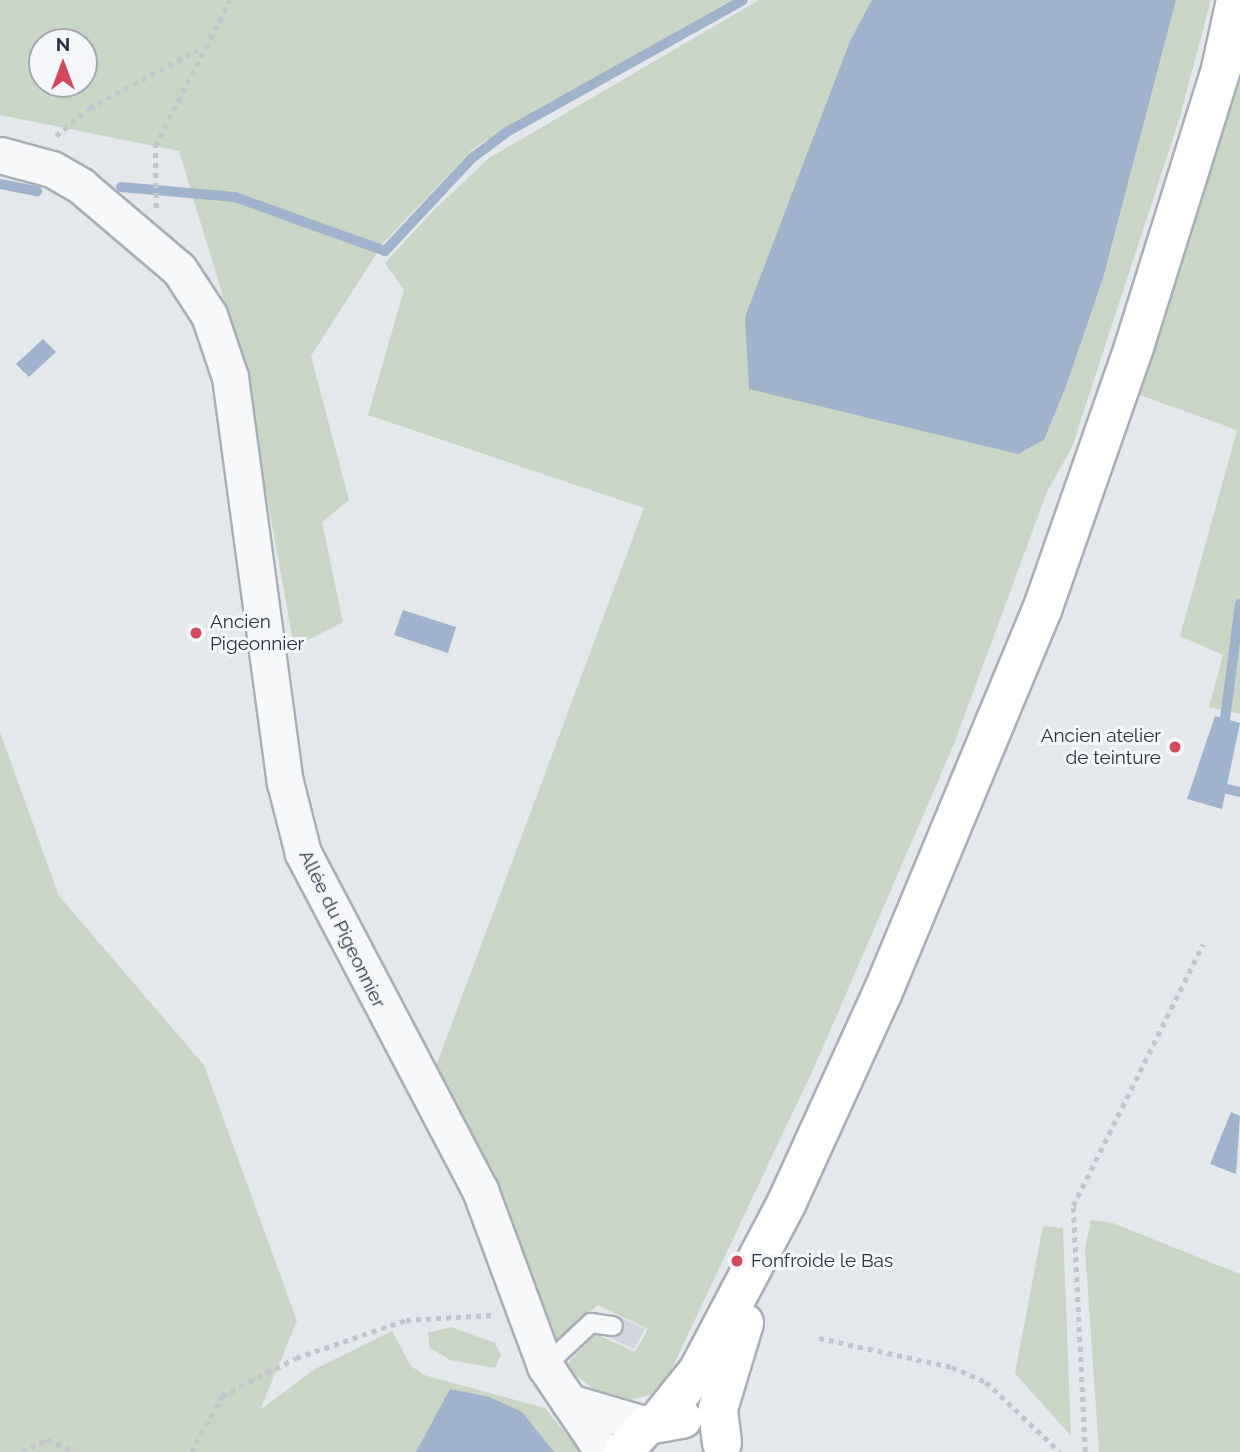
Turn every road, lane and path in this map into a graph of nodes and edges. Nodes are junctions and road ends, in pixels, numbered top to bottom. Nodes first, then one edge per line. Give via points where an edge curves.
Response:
1 (230, 0) edge
2 (1236, 0) edge
3 (201, 47) junction
4 (0, 155) edge
5 (33, 164) junction
6 (156, 219) dead end
7 (1203, 944) dead end
8 (786, 1202) junction
9 (523, 1312) junction
10 (613, 1326) dead end
11 (819, 1338) dead end
12 (545, 1366) junction
13 (569, 1402) junction
14 (643, 1433) edge
15 (724, 1448) edge
16 (22, 1452) edge
17 (75, 1452) edge
18 (191, 1452) edge
19 (603, 1452) edge
20 (1060, 1452) edge
21 (1085, 1452) edge

1 - 3 path
2 - 8 street via 1221,69 1134,348 1042,610 882,994
3 - 5 path via 89,108
3 - 6 path via 155,146
4 - 5 street, Allée du Pigeonnier
5 - 9 street, Allée du Pigeonnier via 81,186 179,269 222,345 244,457 292,820 329,912 480,1190
7 - 21 path via 1073,1206
8 - 14 street via 698,1371
8 - 15 street via 724,1380 718,1409
9 - 12 street, Allée du Pigeonnier
9 - 18 path via 405,1320 296,1358 222,1396
10 - 12 lane via 591,1324
11 - 20 path via 952,1367 986,1382
12 - 13 street, Allée du Pigeonnier
13 - 14 street
13 - 19 street, Allée du Pigeonnier
14 - 15 street via 694,1422
16 - 17 path via 47,1439

